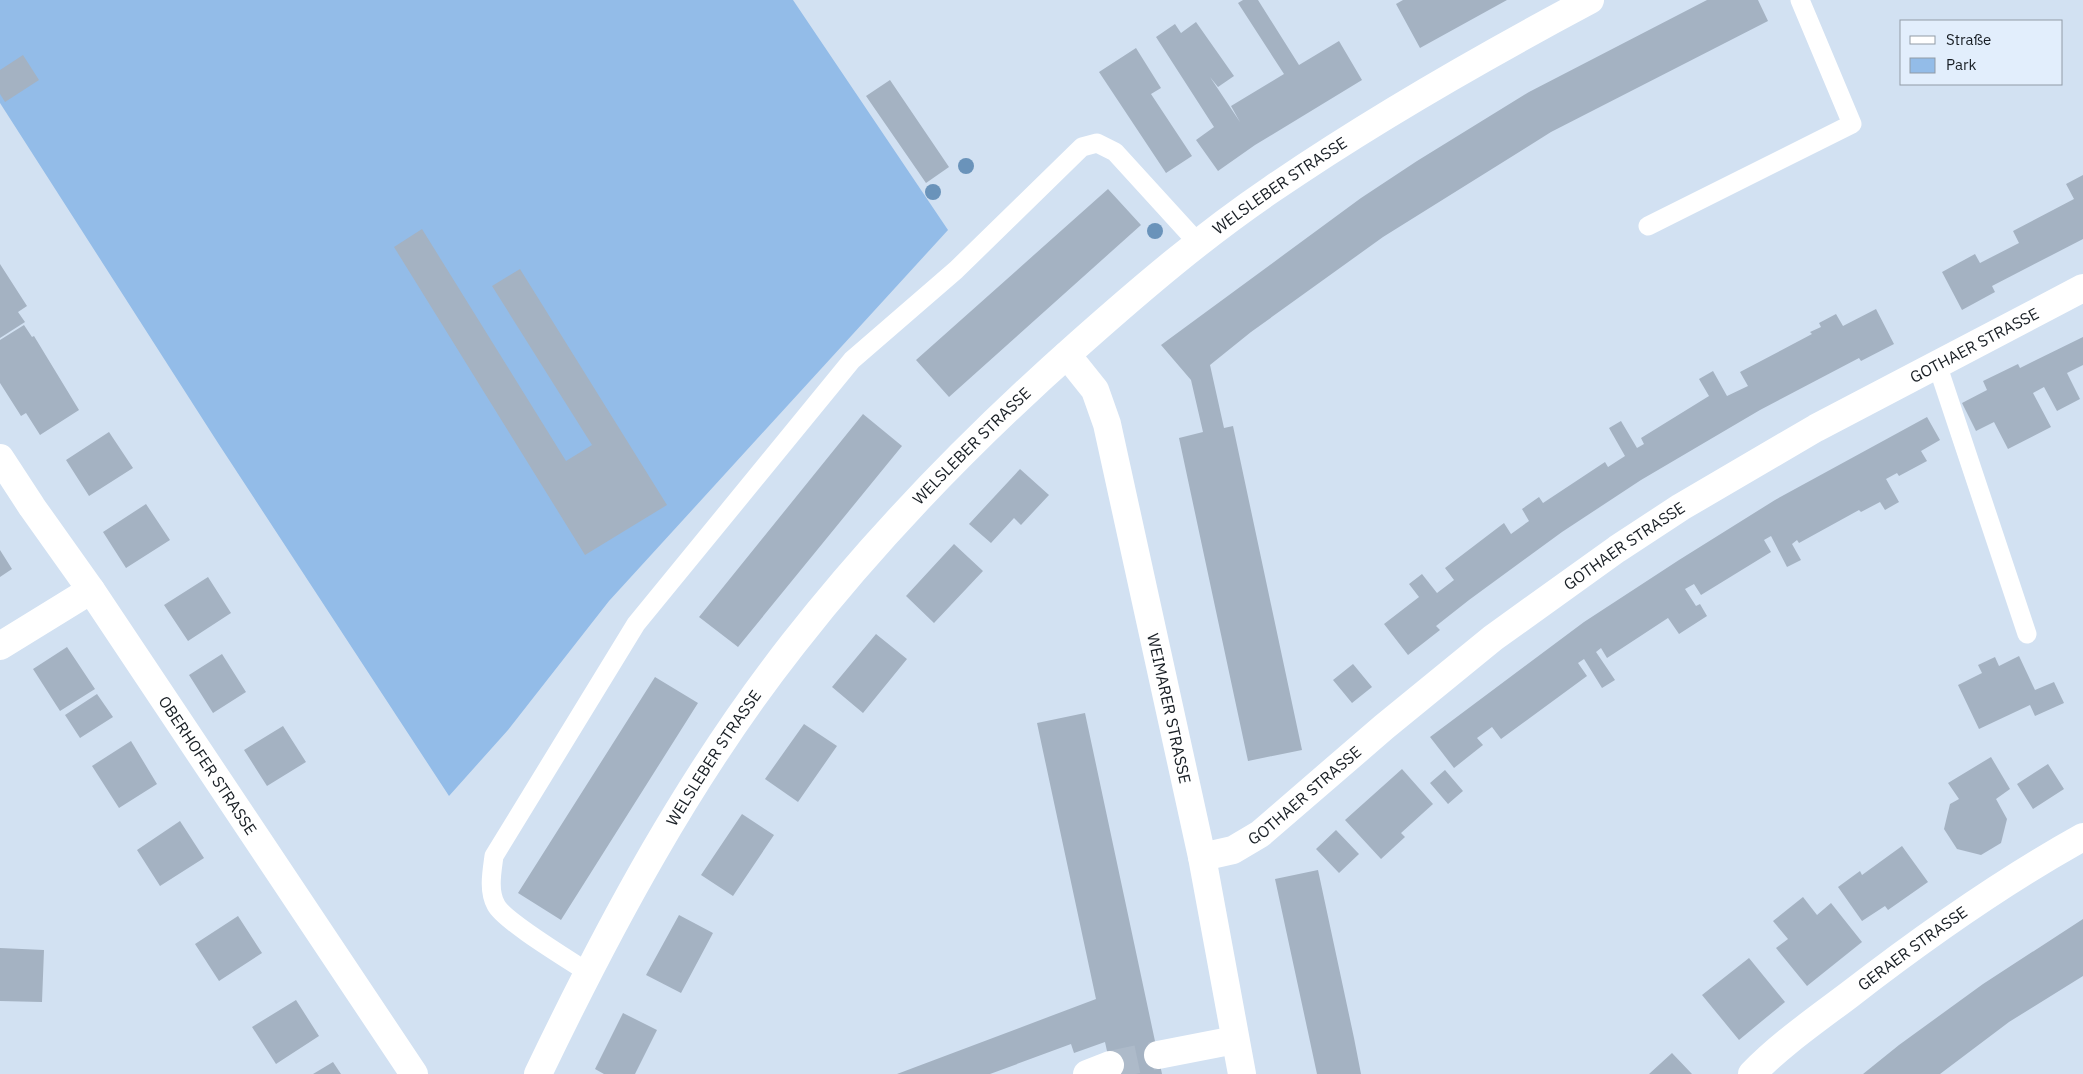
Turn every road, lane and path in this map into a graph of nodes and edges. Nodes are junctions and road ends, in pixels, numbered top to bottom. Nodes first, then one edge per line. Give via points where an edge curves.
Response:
1 (1590, 0) edge
2 (1800, 0) edge
3 (1648, 226) dead end
4 (1198, 244) junction
5 (2083, 288) edge
6 (1067, 355) junction
7 (1937, 364) junction
8 (0, 458) edge
9 (91, 590) junction
10 (2027, 634) dead end
11 (0, 646) edge
12 (2083, 837) edge
13 (1202, 856) junction
14 (589, 973) junction
15 (1234, 1040) junction
16 (1158, 1055) tunnel mouth
17 (414, 1074) edge
18 (538, 1074) edge
19 (1242, 1074) edge
20 (1752, 1074) edge

1 - 4 street, WELSLEBER STRASSE via 1419,94 1272,189
2 - 3 lane via 1852,124
4 - 6 street, WELSLEBER STRASSE
4 - 14 lane via 1115,152 1097,144 1082,147 956,270 852,360 636,624 494,856 490,880 496,906
5 - 7 street, GOTHAER STRASSE
6 - 13 street, WEIMARER STRASSE via 1094,390 1107,424
6 - 14 street, WELSLEBER STRASSE via 943,473 848,576 791,646 690,793 631,893
7 - 10 lane
7 - 13 street, GOTHAER STRASSE via 1782,447 1617,549 1493,638 1260,834 1233,850
8 - 9 street, OBERHOFER STRASSE
9 - 11 street
9 - 17 street, OBERHOFER STRASSE
12 - 20 street, GERAER STRASSE via 1950,920 1828,1011
13 - 15 street, WEIMARER STRASSE
14 - 18 street, WELSLEBER STRASSE
15 - 16 street
15 - 19 street, WEIMARER STRASSE

